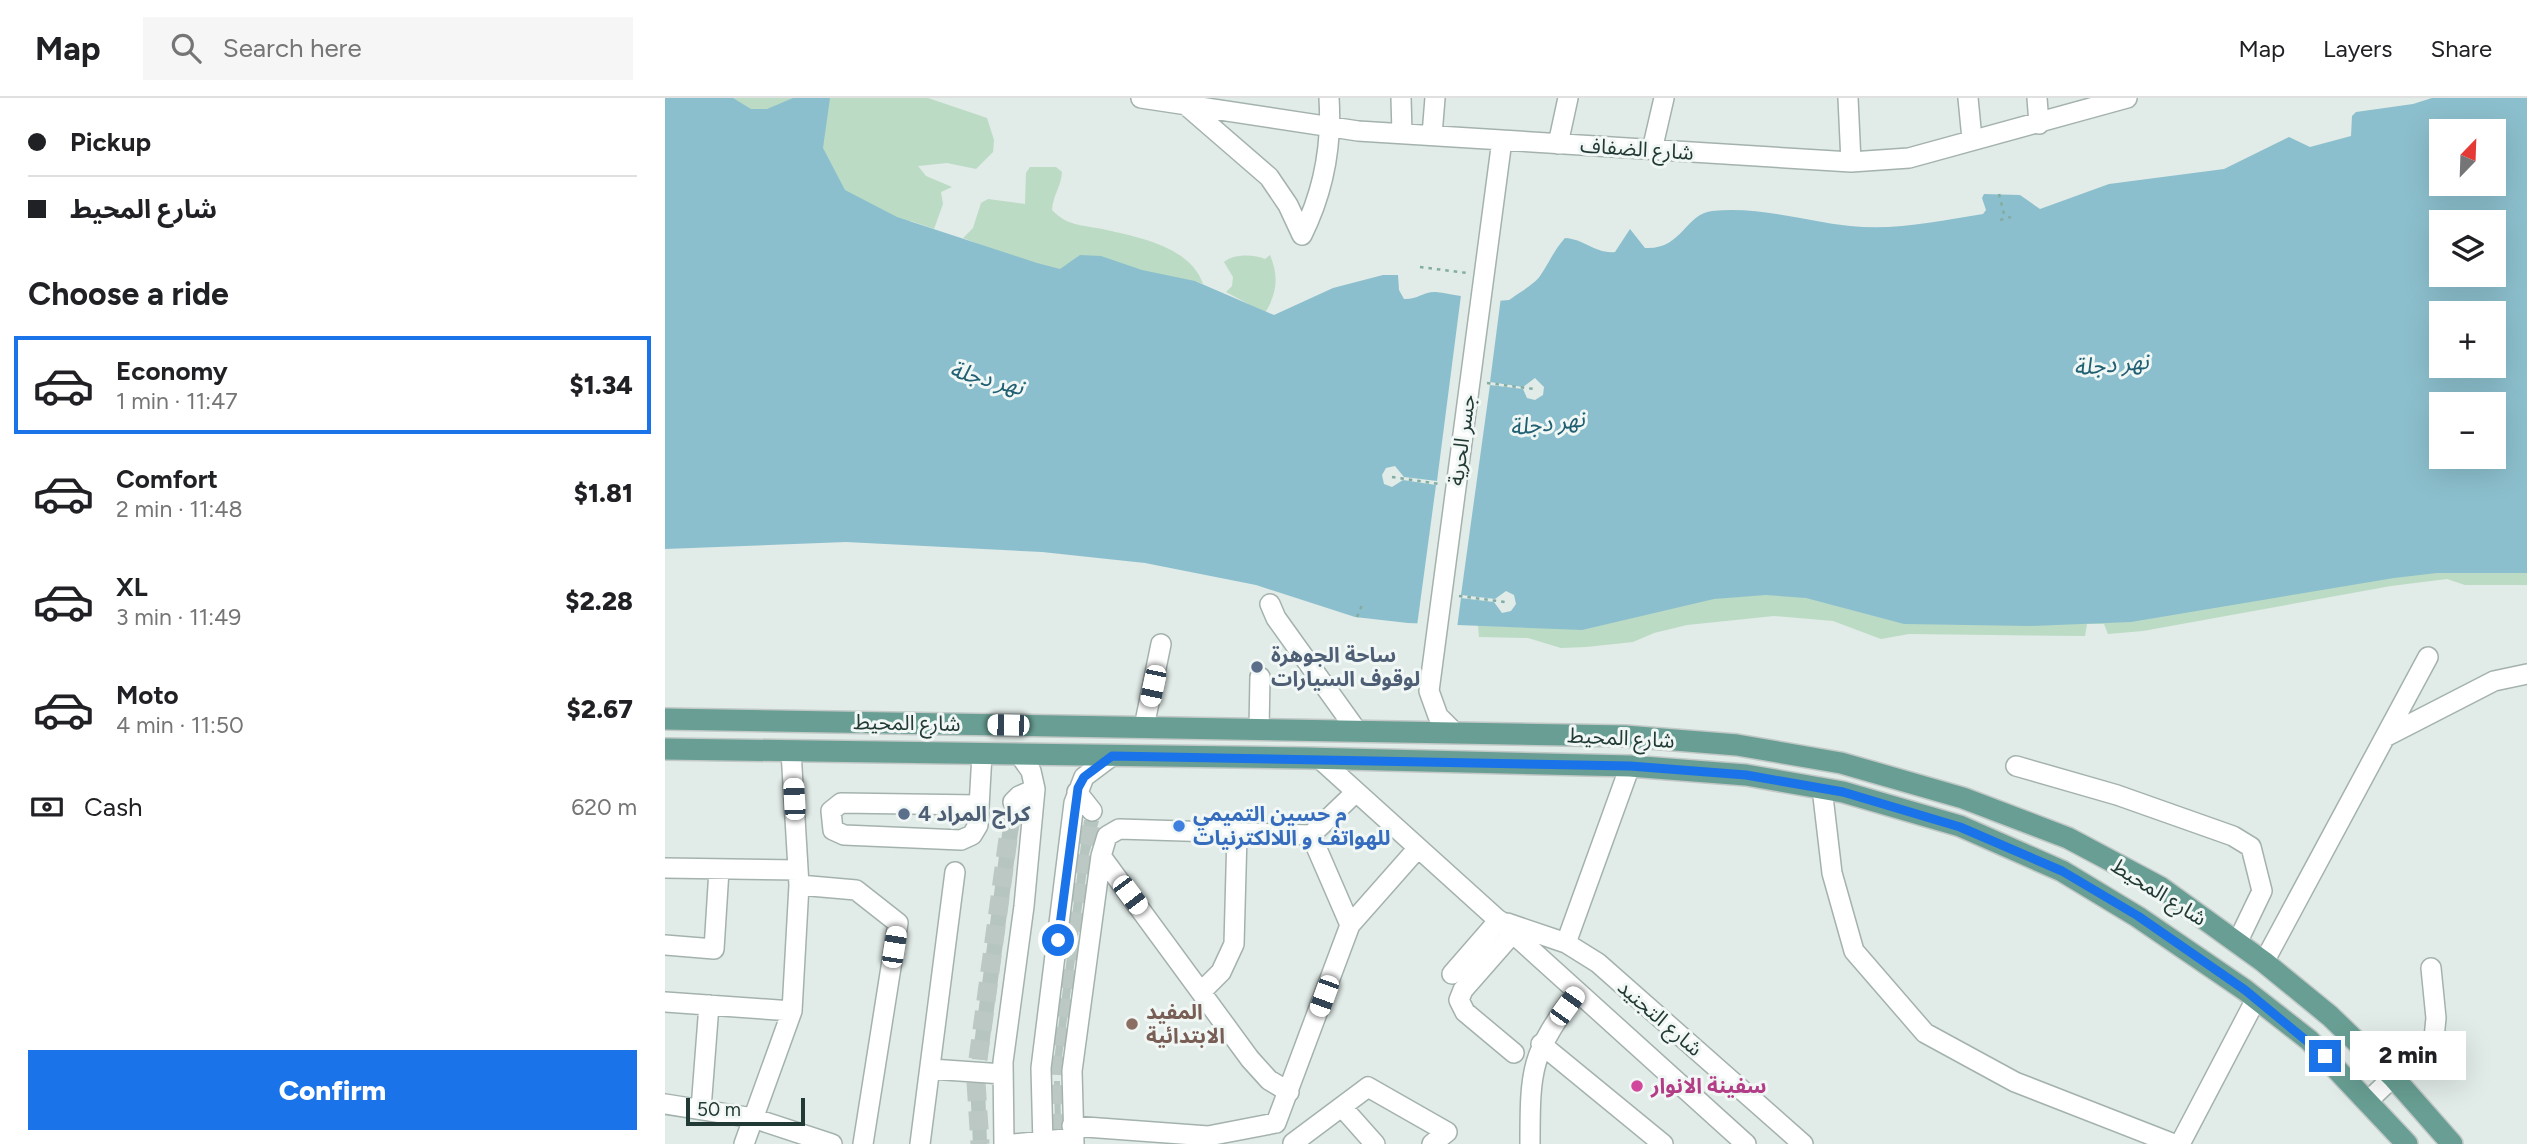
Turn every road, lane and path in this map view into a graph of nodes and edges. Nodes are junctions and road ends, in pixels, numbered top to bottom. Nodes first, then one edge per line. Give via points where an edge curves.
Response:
1 (1141, 98) edge
2 (1329, 98) edge
3 (1401, 98) edge
4 (1435, 98) edge
5 (1568, 98) edge
6 (1664, 98) edge
7 (1848, 98) edge
8 (1968, 98) edge
9 (2037, 98) edge
10 (2127, 98) edge
11 (1179, 103) edge
12 (1215, 104) edge
13 (2039, 124) junction
14 (1331, 128) junction
15 (1402, 133) junction
16 (1432, 135) junction
17 (1972, 139) junction
18 (1502, 140) junction
19 (1558, 144) junction
20 (1652, 150) junction
21 (1851, 162) junction
22 (1999, 194) dead end
23 (2011, 217) dead end
24 (2005, 218) junction
25 (2000, 219) dead end
26 (1420, 267) dead end
27 (1484, 275) junction
28 (1470, 381) junction
29 (1534, 389) dead end
30 (1392, 477) dead end
31 (1456, 486) junction
32 (1441, 594) junction
33 (1505, 602) dead end
34 (1270, 604) dead end
35 (1362, 605) dead end
36 (1357, 617) dead end
37 (1161, 644) dead end
38 (2428, 657) dead end
39 (2527, 674) edge
40 (1260, 677) dead end
41 (665, 719) edge
42 (1144, 727) junction
43 (1259, 729) junction
44 (1357, 731) junction
45 (1453, 732) junction
46 (1489, 733) junction
47 (2385, 737) junction
48 (665, 749) edge
49 (791, 751) junction
50 (982, 754) junction
51 (1019, 754) junction
52 (1112, 756) junction
53 (1320, 759) junction
54 (1451, 762) junction
55 (1489, 763) junction
56 (1630, 766) junction
57 (2016, 766) dead end
58 (1822, 788) junction
59 (1035, 789) junction
60 (1077, 792) junction
61 (1356, 792) junction
62 (1943, 792) junction
63 (1972, 801) junction
64 (1013, 802) dead end
65 (978, 805) junction
66 (1092, 811) dead end
67 (1934, 819) junction
68 (1964, 828) junction
69 (1237, 834) junction
70 (1311, 835) junction
71 (1418, 848) junction
72 (1101, 856) junction
73 (665, 868) edge
74 (719, 870) junction
75 (955, 872) dead end
76 (799, 878) junction
77 (1350, 925) junction
78 (1506, 927) junction
79 (1566, 943) junction
80 (2238, 943) junction
81 (665, 945) edge
82 (2264, 962) junction
83 (2431, 968) dead end
84 (1452, 974) dead end
85 (1202, 991) junction
86 (1577, 992) junction
87 (2256, 999) junction
88 (665, 1002) edge
89 (709, 1005) junction
90 (792, 1011) junction
91 (1541, 1044) junction
92 (1514, 1053) dead end
93 (931, 1069) junction
94 (2387, 1071) junction
95 (1003, 1074) junction
96 (1289, 1092) junction
97 (2363, 1094) junction
98 (2413, 1100) junction
99 (665, 1104) edge
100 (1342, 1107) junction
101 (701, 1109) junction
102 (753, 1118) junction
103 (2385, 1119) junction
104 (1276, 1123) junction
105 (1060, 1139) edge
106 (744, 1144) edge
107 (832, 1144) edge
108 (863, 1144) edge
109 (920, 1144) edge
110 (1005, 1144) edge
111 (1014, 1144) edge
112 (1293, 1144) edge
113 (1375, 1144) edge
114 (1432, 1144) edge
115 (1530, 1144) edge
116 (1663, 1144) edge
117 (1746, 1144) edge
118 (1803, 1144) edge
119 (2174, 1144) edge
120 (2180, 1144) edge
121 (2407, 1144) edge
122 (2452, 1144) edge

1 - 11 street, شارع الضفاف
2 - 14 street
3 - 15 street
4 - 16 street
5 - 19 street
6 - 20 street
7 - 21 street
8 - 17 street
9 - 13 street
10 - 13 street, شارع الضفاف
11 - 12 street, شارع الضفاف
11 - 14 street via 1269,177 1289,205 1301,234 1313,214
12 - 14 street, شارع الضفاف
13 - 17 street, شارع الضفاف
14 - 15 street, شارع الضفاف
15 - 16 street, شارع الضفاف
16 - 18 street, شارع الضفاف
17 - 21 street, شارع الضفاف via 1909,158
18 - 19 street, شارع الضفاف
18 - 27 street, جسر الحرية
19 - 20 street, شارع الضفاف
20 - 21 street, شارع الضفاف
22 - 24 path
23 - 24 path
24 - 25 path
26 - 27 path
27 - 28 street, جسر الحرية
28 - 29 path
28 - 31 street, جسر الحرية
30 - 31 path
31 - 32 street, جسر الحرية
32 - 33 path
32 - 45 street, جسر الحرية via 1429,691 1438,716
34 - 44 street
35 - 36 path
37 - 42 street
38 - 47 street
39 - 47 street via 2494,681
40 - 43 street
41 - 42 main road, شارع المحيط
42 - 43 main road, شارع المحيط
43 - 44 main road, شارع المحيط
44 - 45 main road, شارع المحيط
45 - 46 main road, شارع المحيط
45 - 54 main road via 1457,749
46 - 55 main road via 1482,747
46 - 62 main road, شارع المحيط via 1625,736 1737,745 1841,763
47 - 82 street
48 - 49 main road, شارع المحيط
49 - 50 main road, شارع المحيط
49 - 76 street
50 - 51 main road, شارع المحيط
50 - 65 street
51 - 52 main road, شارع المحيط
51 - 59 street via 1031,771
52 - 53 main road, شارع المحيط
52 - 60 street via 1084,777
53 - 54 main road, شارع المحيط
53 - 61 street, شارع التجنيد
54 - 55 main road, شارع المحيط
55 - 56 main road, شارع المحيط
56 - 58 main road, شارع المحيط via 1746,775
56 - 79 street
57 - 80 street via 2117,795 2233,836 2251,847 2262,891
58 - 67 main road, شارع المحيط
58 - 119 street via 1832,873 1854,951 1925,1033 2015,1082
59 - 64 street
59 - 95 street
60 - 66 street
60 - 105 street via 1041,1068
61 - 70 street
61 - 71 street, شارع التجنيد
62 - 63 main road, شارع المحيط
62 - 67 main road via 1943,809
63 - 68 main road via 1963,812
63 - 80 main road, شارع المحيط via 2068,838 2160,887
65 - 65 street via 978,825 972,835 961,840 844,835 833,830 829,819 841,803
67 - 68 main road, شارع المحيط
68 - 87 main road, شارع المحيط via 2062,871 2138,916
69 - 70 street
69 - 72 street via 1114,830 1107,836
69 - 85 street via 1234,944 1221,972
70 - 77 street
71 - 77 street
71 - 78 street, شارع التجنيد
72 - 85 street
72 - 105 street
73 - 74 street
74 - 76 street
74 - 81 street via 714,949
75 - 93 street
76 - 90 street
76 - 108 street via 856,890 898,923
77 - 96 street
78 - 79 street, شارع التجنيد
78 - 84 street
78 - 86 street, شارع التجنيد
78 - 92 street via 1459,1000 1465,1012
79 - 118 street, شارع التجنيد via 1598,963
80 - 82 main road, شارع المحيط
82 - 94 main road, شارع المحيط
83 - 94 street via 2434,1038
85 - 96 street via 1250,1059 1269,1080
86 - 91 street
86 - 117 street, شارع التجنيد
87 - 97 main road, شارع المحيط via 2309,1040
87 - 120 street
88 - 89 street
89 - 90 street
89 - 101 street
90 - 102 street
91 - 115 street via 1530,1086
91 - 116 street
93 - 95 street
93 - 109 street
94 - 97 main road
94 - 98 main road, شارع المحيط
95 - 110 street
96 - 104 street
97 - 103 main road, شارع المحيط
98 - 103 main road via 2397,1101
98 - 122 main road, شارع المحيط
99 - 101 street
100 - 112 street
100 - 113 street
100 - 114 street via 1368,1087 1447,1132
101 - 102 street
102 - 106 street
102 - 107 street
103 - 121 main road, شارع المحيط
104 - 105 street via 1208,1136
104 - 112 street
105 - 111 street

